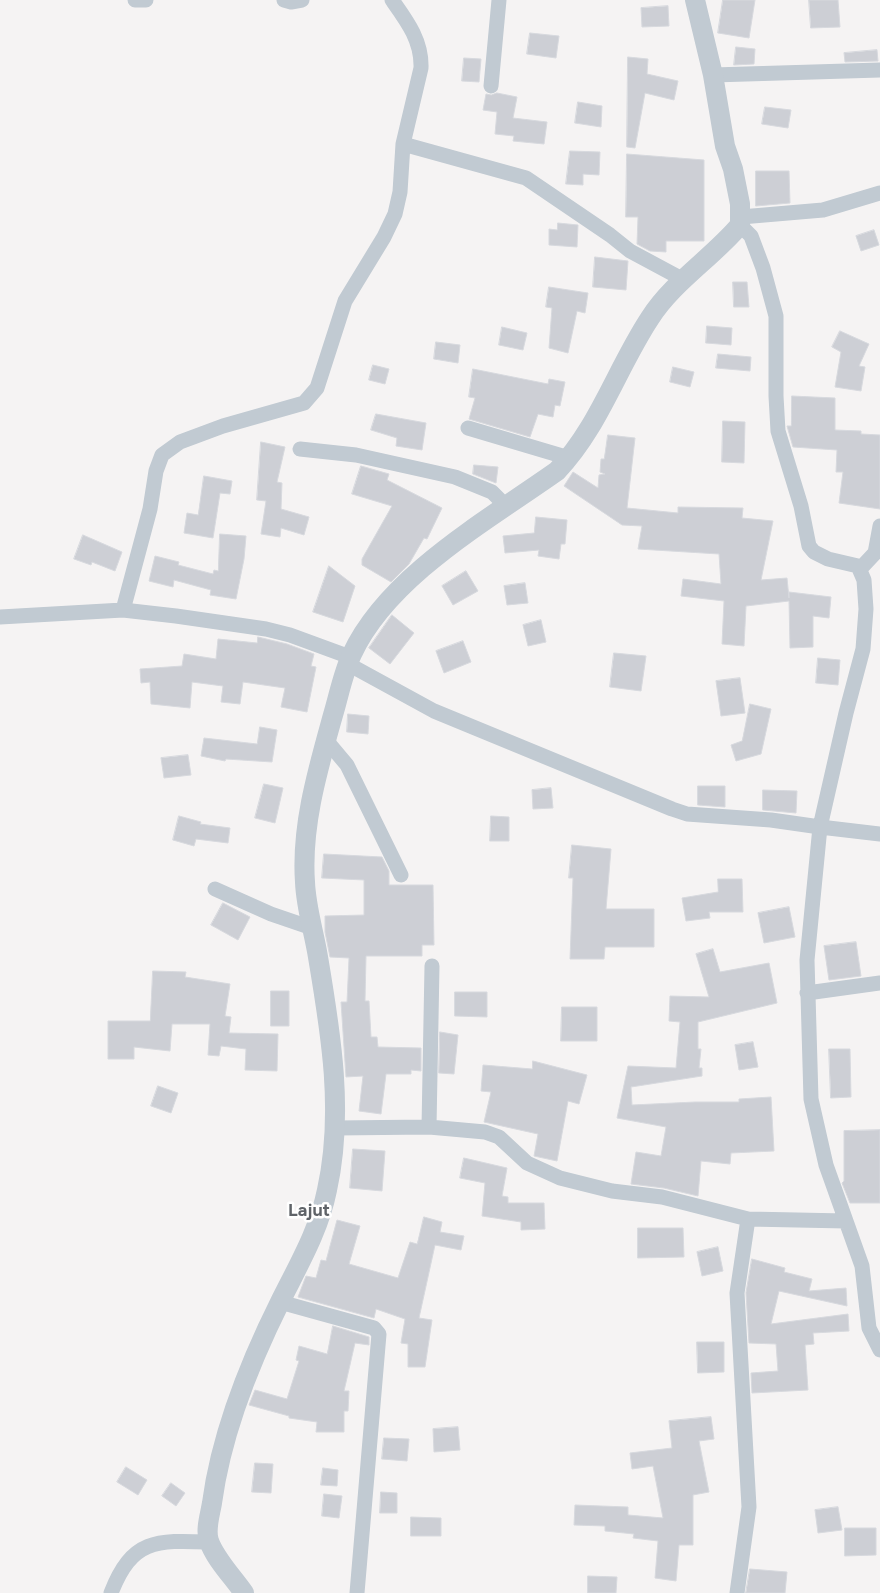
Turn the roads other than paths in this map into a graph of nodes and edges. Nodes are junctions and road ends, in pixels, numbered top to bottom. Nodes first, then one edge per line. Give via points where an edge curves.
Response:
1 (135, 0) edge
2 (146, 0) edge
3 (284, 0) edge
4 (302, 0) edge
5 (392, 0) edge
6 (498, 0) edge
7 (695, 0) edge
8 (880, 70) edge
9 (713, 75) junction
10 (491, 86) dead end
11 (403, 144) junction
12 (880, 193) edge
13 (740, 221) junction
14 (684, 280) junction
15 (468, 428) dead end
16 (300, 449) dead end
17 (569, 458) junction
18 (502, 510) junction
19 (880, 526) edge
20 (860, 569) junction
21 (123, 610) junction
22 (0, 618) edge
23 (349, 660) junction
24 (326, 740) junction
25 (820, 827) junction
26 (880, 834) edge
27 (401, 875) dead end
28 (215, 889) dead end
29 (312, 928) junction
30 (432, 966) dead end
31 (880, 983) edge
32 (807, 993) junction
33 (429, 1127) junction
34 (336, 1128) junction
35 (748, 1219) junction
36 (846, 1221) junction
37 (280, 1302) junction
38 (880, 1350) edge
39 (209, 1542) junction
40 (111, 1593) edge
41 (244, 1593) edge
42 (357, 1593) edge
43 (737, 1593) edge

1 - 2 street
3 - 4 street
5 - 11 street via 412,29 422,58
6 - 10 street
7 - 9 street
8 - 9 street
9 - 13 street via 725,146 733,169
11 - 14 street via 526,178 630,251
11 - 21 street via 395,214 345,301 317,388 304,403 223,426 180,442 162,455
12 - 13 street via 823,210
13 - 14 street via 724,244
13 - 20 street via 751,236 764,268 776,316 778,431 801,506 809,546 828,559
14 - 17 street via 650,317 593,423
15 - 17 street
16 - 18 street via 356,456 455,477 492,492 499,499
17 - 18 street via 557,471
18 - 23 street via 468,532 390,597 372,618
19 - 20 street via 875,553
20 - 25 street via 866,609 863,649
21 - 22 street
21 - 23 street via 249,625 290,634
23 - 24 street
23 - 25 street via 434,711 672,809 687,814
24 - 27 street via 348,765
24 - 29 street via 307,825 305,882
25 - 26 street
25 - 32 street via 806,960
28 - 29 street
29 - 34 street via 322,980
30 - 33 street
31 - 32 street
32 - 36 street via 811,1099 822,1148
33 - 34 street
33 - 35 street via 492,1134 527,1163 560,1178 612,1191 662,1197
34 - 37 street via 320,1222
35 - 36 street
35 - 43 street via 737,1293 749,1507
36 - 38 street via 864,1279 868,1328
37 - 39 street via 246,1375 235,1408 214,1491 207,1531
37 - 42 street via 374,1328 379,1334
39 - 40 street via 145,1546 127,1560
39 - 41 street

